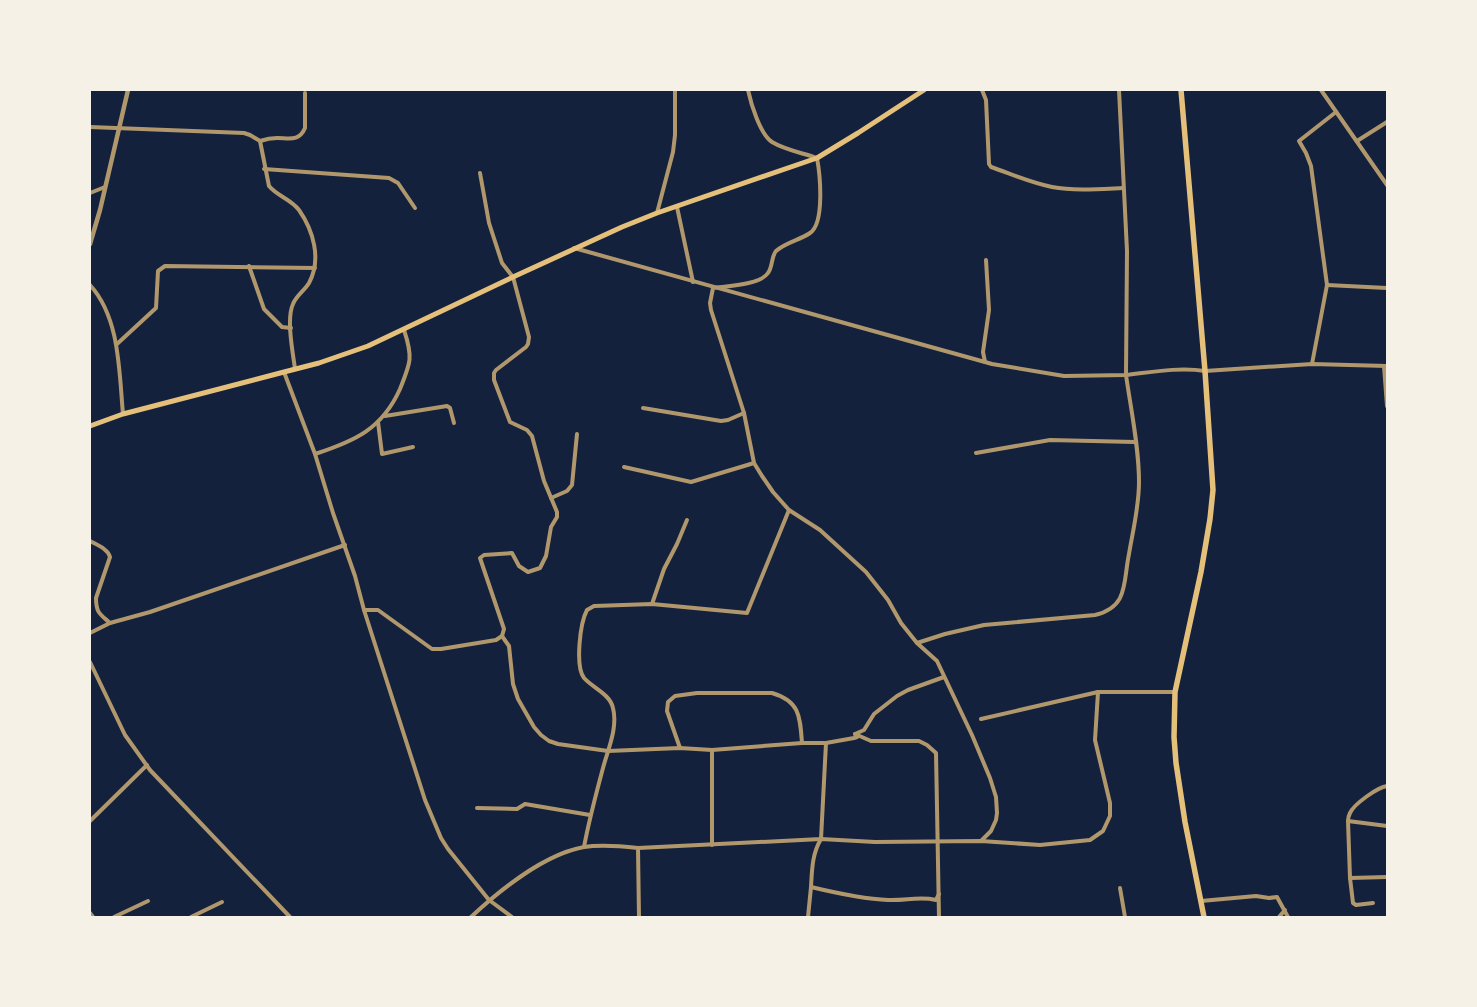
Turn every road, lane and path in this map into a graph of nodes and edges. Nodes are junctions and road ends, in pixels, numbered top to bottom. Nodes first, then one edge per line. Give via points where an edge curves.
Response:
1 (128, 90) edge
2 (675, 90) edge
3 (748, 90) edge
4 (924, 90) edge
5 (982, 90) edge
6 (1120, 90) edge
7 (1181, 90) edge
8 (1321, 90) edge
9 (305, 93) dead end
10 (1336, 112) junction
11 (1387, 122) edge
12 (90, 127) edge
13 (120, 127) junction
14 (260, 141) junction
15 (1357, 142) junction
16 (817, 158) junction
17 (264, 169) junction
18 (480, 173) dead end
19 (1387, 185) edge
20 (106, 187) junction
21 (1123, 188) junction
22 (90, 193) edge
23 (677, 207) junction
24 (415, 208) dead end
25 (657, 213) junction
26 (90, 244) edge
27 (574, 248) junction
28 (986, 260) dead end
29 (249, 266) junction
30 (315, 268) junction
31 (513, 276) junction
32 (693, 282) junction
33 (90, 285) edge
34 (1327, 285) junction
35 (714, 288) junction
36 (1387, 288) edge
37 (291, 328) junction
38 (404, 330) junction
39 (117, 344) junction
40 (985, 362) junction
41 (1312, 364) junction
42 (1386, 366) edge
43 (295, 369) junction
44 (1205, 371) junction
45 (284, 372) junction
46 (1126, 375) junction
47 (1387, 406) edge
48 (643, 408) dead end
49 (744, 413) junction
50 (123, 414) junction
51 (385, 416) junction
52 (378, 422) junction
53 (454, 423) dead end
54 (90, 426) edge
55 (577, 434) dead end
56 (1135, 442) junction
57 (413, 447) dead end
58 (976, 453) dead end
59 (315, 454) junction
60 (754, 463) junction
61 (624, 467) dead end
62 (551, 498) junction
63 (789, 510) junction
64 (687, 520) dead end
65 (90, 541) edge
66 (344, 545) junction
67 (652, 604) junction
68 (364, 610) junction
69 (110, 623) junction
70 (90, 633) edge
71 (502, 636) junction
72 (917, 643) junction
73 (90, 662) edge
74 (944, 676) junction
75 (1098, 692) junction
76 (1175, 692) junction
77 (981, 719) dead end
78 (855, 734) junction
79 (802, 743) junction
80 (826, 743) junction
81 (680, 748) junction
82 (712, 750) junction
83 (608, 751) junction
84 (147, 765) junction
85 (1387, 786) edge
86 (477, 808) dead end
87 (590, 814) junction
88 (90, 821) edge
89 (1348, 821) junction
90 (1387, 826) edge
91 (821, 839) junction
92 (936, 841) junction
93 (981, 841) junction
94 (712, 845) junction
95 (584, 847) junction
96 (638, 848) junction
97 (1350, 878) junction
98 (1387, 878) edge
99 (811, 887) junction
100 (1120, 888) dead end
101 (939, 894) junction
102 (490, 900) junction
103 (148, 901) dead end
104 (1201, 901) junction
105 (222, 902) dead end
106 (1373, 903) dead end
107 (1285, 910) junction
108 (90, 912) edge
109 (93, 917) edge
110 (114, 917) edge
111 (191, 917) edge
112 (290, 917) edge
113 (472, 917) edge
114 (512, 917) edge
115 (639, 917) edge
116 (808, 917) edge
117 (939, 917) edge
118 (1125, 917) edge
119 (1204, 917) edge
120 (1279, 917) edge
121 (1288, 917) edge

1 - 13 street
2 - 25 street via 673,152
3 - 16 street via 768,138 780,146
4 - 16 main road
5 - 21 street via 986,100 991,167 1054,187
6 - 21 street
7 - 44 main road
8 - 10 street
9 - 14 street via 303,134 295,139
10 - 15 street
10 - 34 street via 1299,141 1311,166
11 - 15 street
12 - 13 street
13 - 14 street via 244,133
13 - 20 street
14 - 17 street
15 - 19 street
16 - 23 main road
16 - 35 street via 820,197 813,231 775,252 770,270 761,279
17 - 24 street via 390,178 398,183
17 - 30 street via 272,189 292,202 306,222 315,249
18 - 31 street via 489,223 502,263
20 - 22 street
20 - 26 street
21 - 46 street via 1127,251
23 - 25 main road
23 - 32 street
25 - 27 main road
27 - 31 main road
27 - 32 street
28 - 40 street via 989,310 983,352
29 - 30 street
29 - 37 street via 264,309 282,327
29 - 39 street via 161,268 158,271 156,308
30 - 37 street via 308,285 293,303
31 - 38 main road
31 - 62 street via 529,341 526,347 496,370 494,380 510,422 532,436
32 - 35 street
33 - 39 street via 102,300
34 - 36 street
34 - 41 street
35 - 40 street
35 - 49 street via 711,310
37 - 43 street
38 - 43 main road via 368,346
38 - 51 street via 410,348 410,364
39 - 50 street
40 - 46 street via 1064,376
41 - 42 street
41 - 44 street
42 - 47 street
43 - 45 main road
44 - 46 street via 1194,369
44 - 76 main road via 1213,490 1201,572
45 - 50 main road
45 - 59 street
46 - 56 street
48 - 49 street via 721,421
49 - 60 street
50 - 54 main road
51 - 52 street
51 - 53 street via 447,406
52 - 57 street via 382,454
52 - 59 street via 350,442
55 - 62 street via 572,485
56 - 58 street via 1050,440
56 - 72 street via 1139,482 1137,507 1125,586 1117,604 1095,615 984,625
59 - 66 street
60 - 61 street via 692,482
60 - 63 street
62 - 71 street via 556,517 540,568 525,571 509,553 480,558 503,625
63 - 67 street via 746,613
63 - 72 street via 820,530 866,572
64 - 67 street
65 - 69 street via 110,557 96,598 97,611
66 - 68 street
66 - 69 street
67 - 83 street via 594,606 585,614 579,664 582,675 608,699 613,709 613,733
68 - 71 street via 378,610 432,648 496,640
68 - 102 street via 425,800 441,838
69 - 70 street
71 - 83 street via 509,646 518,699 541,735 558,744
72 - 74 street via 937,661
73 - 84 street via 125,736
74 - 78 street via 897,696 874,714 864,730
74 - 93 street via 996,797 996,820
75 - 76 street
75 - 77 street
75 - 93 street via 1095,740 1110,802 1110,816 1103,831 1090,840 1048,844
76 - 104 main road via 1176,763
78 - 80 street via 857,737
78 - 92 street via 871,742 918,740 936,753
79 - 80 street
79 - 81 street via 797,710 782,696 772,693 697,693 674,696 668,702 667,711
79 - 82 street
80 - 91 street
81 - 82 street
81 - 83 street
82 - 94 street
83 - 87 street
84 - 88 street
84 - 112 street
85 - 89 street via 1378,789 1353,809
86 - 87 street via 519,809 525,804
87 - 95 street
89 - 90 street
89 - 97 street
91 - 92 street
91 - 94 street
91 - 99 street via 813,858
92 - 93 street
92 - 101 street
94 - 96 street
95 - 96 street
95 - 102 street via 543,864 506,886
96 - 115 street
97 - 98 street
97 - 106 street via 1353,903
99 - 101 street via 892,901 936,900
99 - 116 street
100 - 118 street
101 - 117 street
102 - 113 street
102 - 114 street
103 - 110 street
104 - 107 street via 1256,896 1277,898
104 - 119 main road
105 - 111 street
107 - 120 street
107 - 121 street
108 - 109 street

